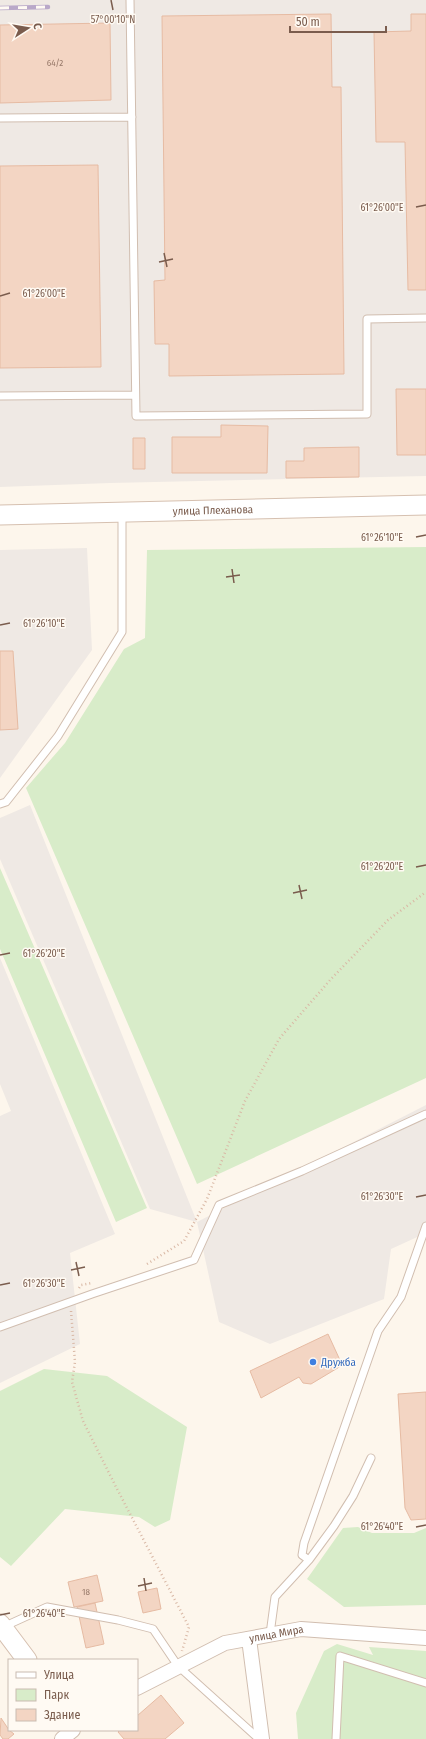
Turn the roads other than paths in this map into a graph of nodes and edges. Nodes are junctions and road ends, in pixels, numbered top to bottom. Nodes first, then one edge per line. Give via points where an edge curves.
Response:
1 (130, 0) edge
2 (132, 117) junction
3 (0, 118) edge
4 (426, 318) edge
5 (135, 395) junction
6 (0, 396) edge
7 (426, 505) edge
8 (122, 512) junction
9 (0, 515) edge
10 (0, 804) edge
11 (426, 1114) edge
12 (426, 1226) edge
13 (0, 1327) edge
14 (371, 1458) dead end
15 (309, 1560) junction
16 (2, 1625) edge
17 (270, 1634) junction
18 (249, 1638) junction
19 (426, 1638) edge
20 (26, 1659) edge
21 (178, 1666) junction
22 (426, 1683) edge
23 (138, 1687) edge
24 (72, 1731) edge
25 (62, 1739) edge
26 (259, 1739) edge
27 (262, 1739) edge
28 (336, 1739) edge

1 - 2 lane
2 - 3 lane
2 - 5 lane
4 - 5 lane via 367,319 367,414 136,416
5 - 6 lane
7 - 8 main road, улица Плеханова
8 - 9 main road, улица Плеханова
8 - 10 lane via 122,632 58,736 6,802
11 - 13 lane via 302,1171 219,1204 194,1260
12 - 15 lane via 401,1297 375,1338 304,1543 302,1555
14 - 15 lane via 354,1496
15 - 17 lane via 275,1597
16 - 20 main road
16 - 21 lane via 47,1608 118,1620 154,1629
17 - 18 street, улица Мира
17 - 19 street, улица Мира via 301,1629
18 - 21 street, улица Мира via 225,1643
18 - 27 street
21 - 23 street, улица Мира
21 - 26 lane
22 - 28 lane via 340,1656
24 - 25 street

